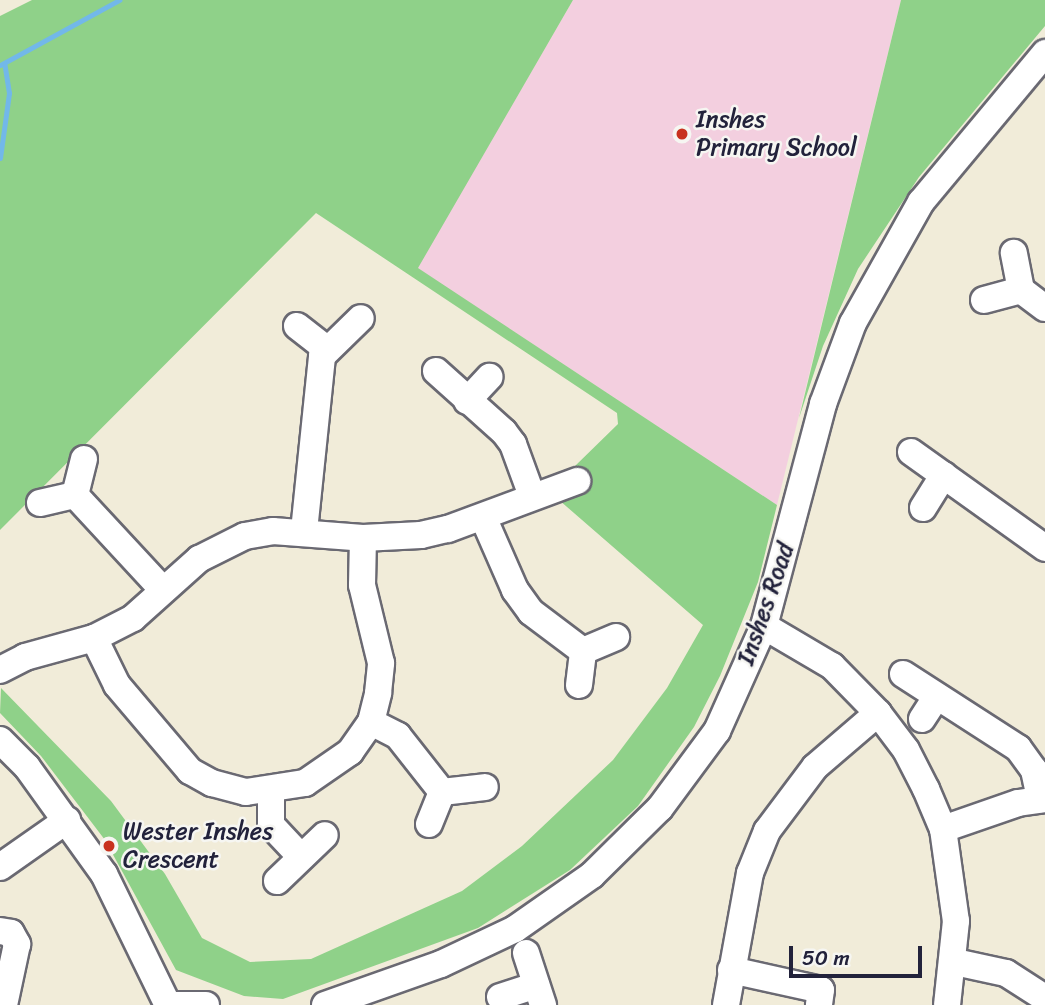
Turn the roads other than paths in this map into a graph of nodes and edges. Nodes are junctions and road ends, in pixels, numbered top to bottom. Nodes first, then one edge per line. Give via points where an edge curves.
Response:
1 (1045, 53) edge
2 (1014, 253) dead end
3 (1021, 290) junction
4 (984, 300) dead end
5 (1045, 308) edge
6 (361, 318) dead end
7 (297, 326) dead end
8 (326, 349) junction
9 (436, 372) dead end
10 (489, 377) dead end
11 (467, 401) junction
12 (911, 452) dead end
13 (84, 459) dead end
14 (944, 475) junction
15 (577, 481) dead end
16 (75, 495) junction
17 (532, 496) junction
18 (40, 503) dead end
19 (923, 508) dead end
20 (482, 517) junction
21 (304, 531) junction
22 (363, 538) junction
23 (1045, 548) edge
24 (163, 590) junction
25 (764, 626) junction
26 (616, 637) dead end
27 (94, 638) junction
28 (583, 651) junction
29 (0, 670) edge
30 (903, 674) dead end
31 (579, 685) dead end
32 (937, 696) junction
33 (878, 713) junction
34 (922, 719) dead end
35 (370, 722) junction
36 (0, 740) edge
37 (485, 787) dead end
38 (271, 791) junction
39 (442, 792) junction
40 (1042, 799) edge
41 (67, 820) junction
42 (429, 824) dead end
43 (943, 829) junction
44 (325, 835) dead end
45 (301, 858) junction
46 (0, 867) edge
47 (277, 881) dead end
48 (0, 931) edge
49 (526, 953) dead end
50 (955, 962) junction
51 (6, 969) edge
52 (731, 971) junction
53 (540, 995) edge
54 (500, 997) dead end
55 (1045, 998) edge
56 (4, 1005) edge
57 (168, 1005) edge
58 (176, 1005) edge
59 (206, 1005) edge
60 (325, 1005) edge
61 (726, 1005) edge
62 (819, 1005) edge
63 (947, 1005) edge

1 - 25 street, Inshes Road via 921,202 853,323 823,404
2 - 3 street
3 - 4 street
3 - 5 street
6 - 8 street
7 - 8 street
8 - 21 street via 316,387
9 - 11 street
10 - 11 street
11 - 17 street via 513,444
12 - 14 street
13 - 16 street
14 - 19 street
14 - 23 street
15 - 17 street
16 - 18 street
16 - 24 street
17 - 20 street
20 - 22 street via 421,535
20 - 28 street via 515,590 531,612
21 - 22 street
21 - 24 street via 245,536 199,558
22 - 35 street via 362,584 381,663
24 - 27 street via 133,618
25 - 33 street via 832,666
25 - 60 street, Inshes Road via 717,731 660,808 592,875 515,929 441,964
26 - 28 street
27 - 29 street via 25,657
27 - 38 street via 117,685 190,771 212,783 246,792
28 - 31 street
30 - 32 street
32 - 34 street
32 - 40 street via 1018,748 1034,770
33 - 43 street via 906,750
33 - 52 street via 815,766 767,831 750,873
35 - 38 street via 350,752 327,771 304,783
35 - 39 street via 398,736
36 - 41 street
37 - 39 street
38 - 45 street via 271,825
39 - 42 street
40 - 43 street
41 - 46 street
41 - 57 street via 104,874
43 - 50 street via 956,921
44 - 45 street
45 - 47 street
48 - 51 street via 11,933 17,944
49 - 53 street
50 - 55 street via 1006,973
50 - 63 street
51 - 56 street
52 - 61 street
52 - 62 street via 821,990
53 - 54 street
58 - 59 street

